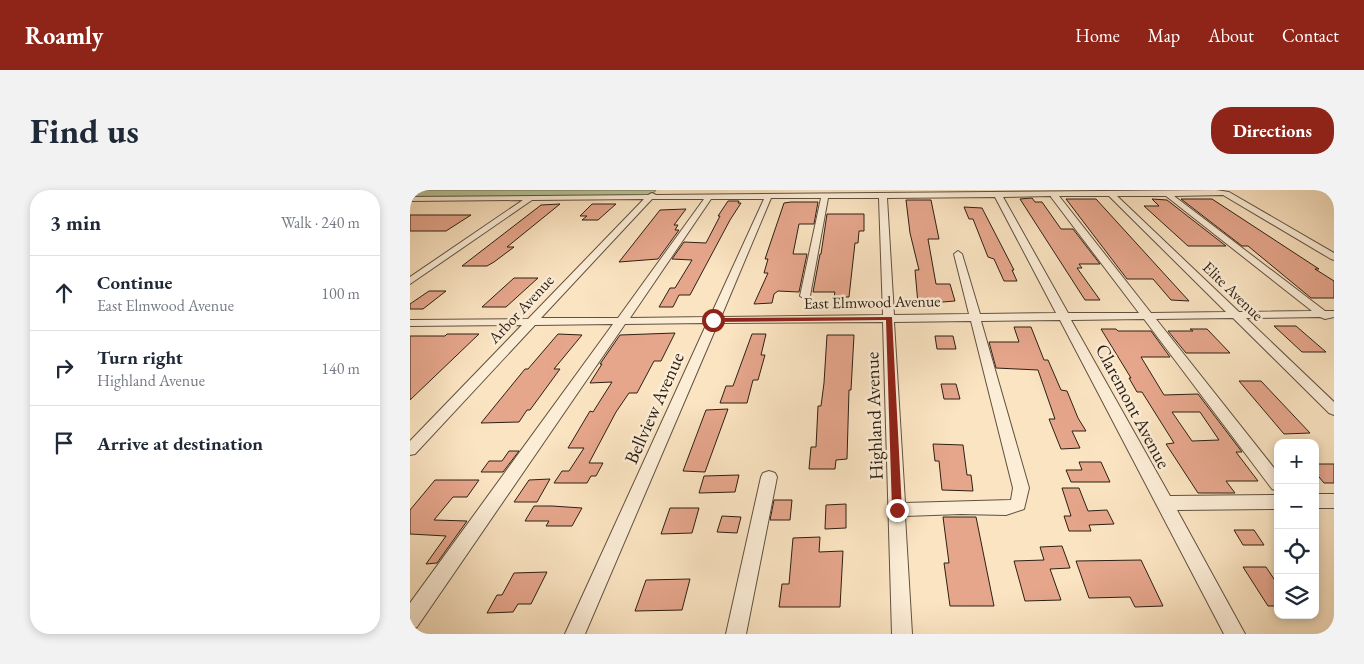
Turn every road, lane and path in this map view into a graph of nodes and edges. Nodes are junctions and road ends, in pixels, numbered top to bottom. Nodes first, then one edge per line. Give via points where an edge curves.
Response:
1 (480, 190) edge
2 (1223, 192) edge
3 (653, 194) edge
4 (1111, 194) junction
5 (1168, 194) junction
6 (998, 195) junction
7 (1054, 195) junction
8 (825, 196) junction
9 (883, 196) junction
10 (709, 197) junction
11 (768, 197) junction
12 (466, 198) junction
13 (531, 198) junction
14 (410, 199) edge
15 (958, 254) dead end
16 (1334, 257) edge
17 (410, 281) edge
18 (805, 296) dead end
19 (1328, 314) edge
20 (1236, 315) junction
21 (1148, 316) junction
22 (1064, 317) junction
23 (889, 318) junction
24 (976, 318) junction
25 (713, 320) junction
26 (622, 321) junction
27 (531, 322) junction
28 (410, 323) edge
29 (1334, 323) edge
30 (1334, 410) edge
31 (410, 450) edge
32 (769, 476) dead end
33 (1277, 484) edge
34 (1334, 501) edge
35 (1274, 502) edge
36 (1319, 502) edge
37 (1164, 503) junction
38 (897, 510) junction
39 (410, 620) edge
40 (575, 634) edge
41 (736, 634) edge
42 (902, 634) edge
43 (1235, 634) edge

1 - 12 street
2 - 5 street
2 - 16 street
3 - 10 street
3 - 13 street
3 - 27 street, Arbor Avenue
4 - 5 street
4 - 7 street
4 - 20 street, Elite Avenue
5 - 19 street
6 - 7 street
6 - 9 street
6 - 22 street, Claremont Avenue
7 - 21 street
8 - 9 street
8 - 11 street
8 - 18 street
9 - 23 street, Highland Avenue
10 - 11 street
10 - 26 street
11 - 25 street, Bellview Avenue
12 - 13 street
12 - 14 street
13 - 17 street
15 - 24 street
19 - 20 street, East Elmwood Avenue
19 - 29 street
20 - 21 street, East Elmwood Avenue
20 - 30 street, Elite Avenue
21 - 22 street, East Elmwood Avenue
21 - 33 street
22 - 24 street, East Elmwood Avenue
22 - 37 street, Claremont Avenue
23 - 24 street, East Elmwood Avenue
23 - 25 street, East Elmwood Avenue
23 - 38 street, Highland Avenue
24 - 38 street via 1020,488 1018,504 1006,508 962,506
25 - 26 street, East Elmwood Avenue
25 - 40 street, Bellview Avenue
26 - 27 street, East Elmwood Avenue
26 - 39 street
27 - 28 street, East Elmwood Avenue
27 - 31 street, Arbor Avenue
32 - 41 street
34 - 36 street
35 - 37 street
37 - 43 street, Claremont Avenue
38 - 42 street, Highland Avenue

